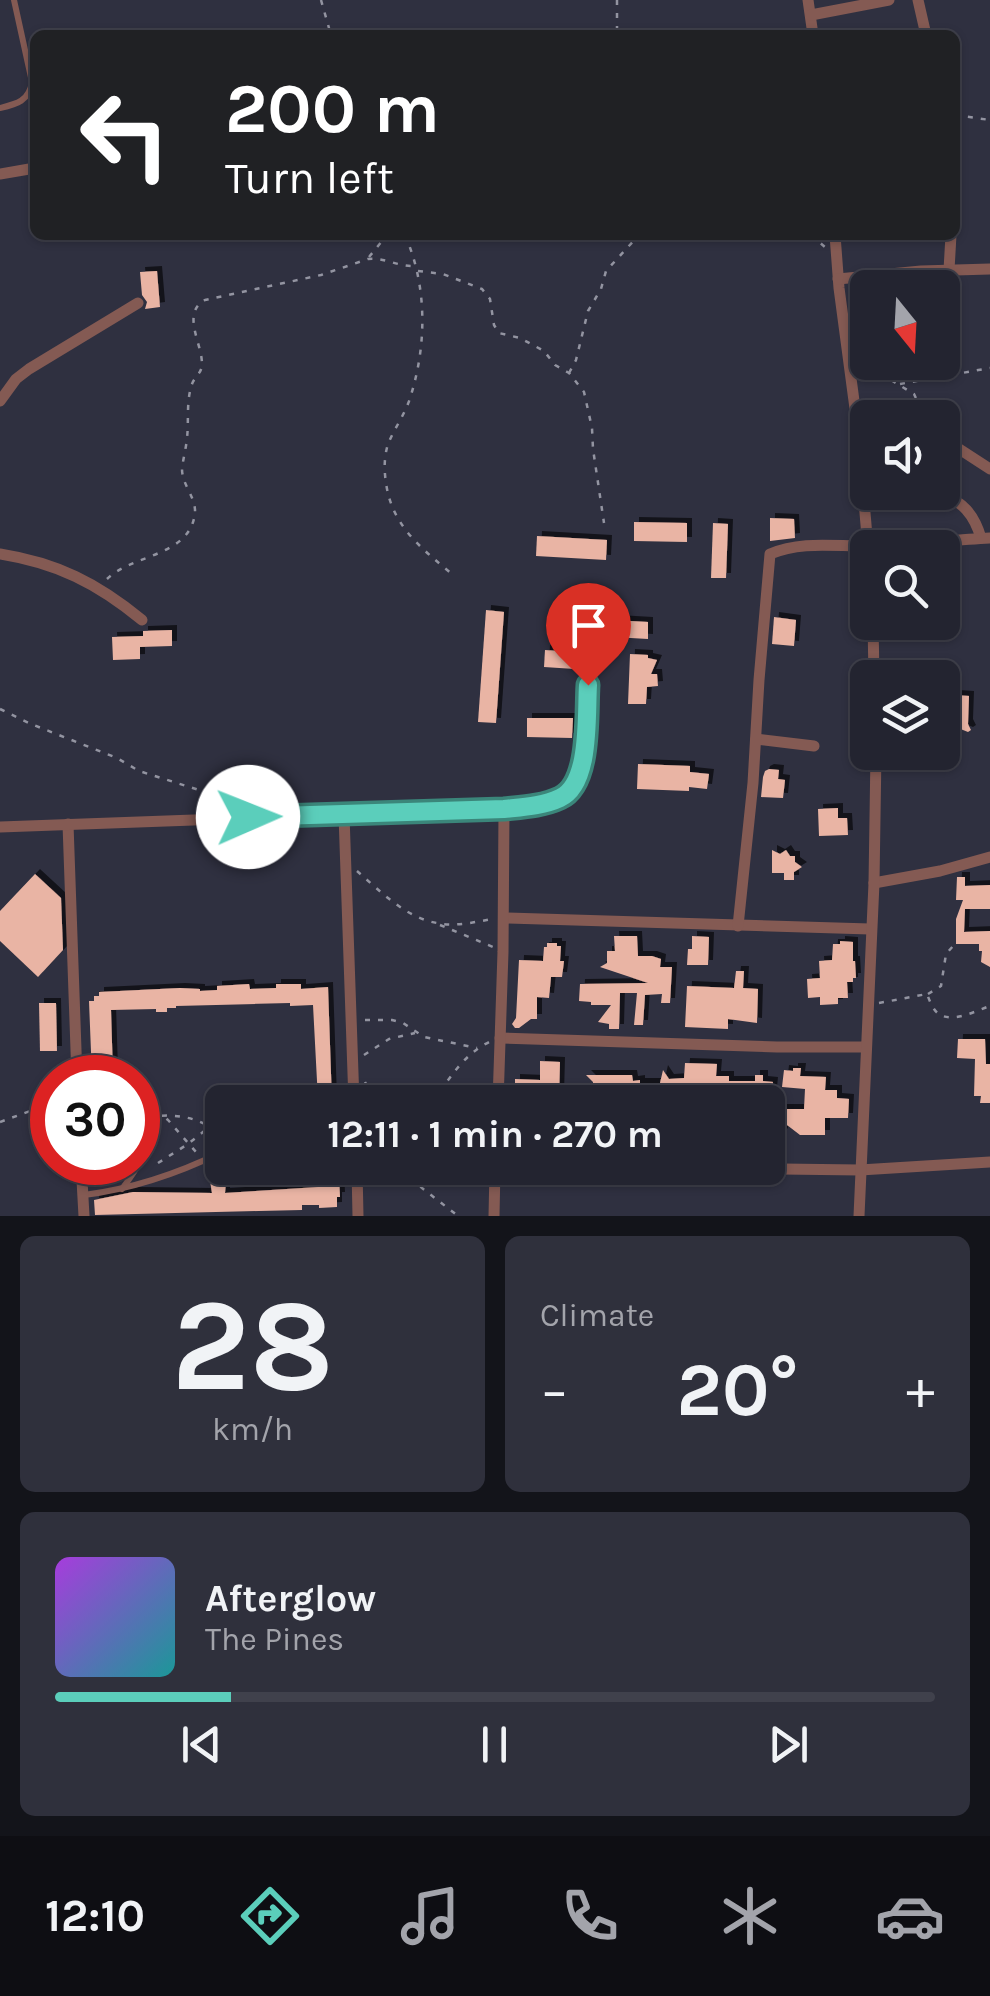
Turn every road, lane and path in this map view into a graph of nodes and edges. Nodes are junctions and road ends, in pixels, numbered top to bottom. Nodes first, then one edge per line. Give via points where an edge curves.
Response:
1 (14, 0) edge
2 (321, 0) edge
3 (616, 0) edge
4 (808, 0) edge
5 (890, 0) edge
6 (918, 0) edge
7 (811, 16) junction
8 (330, 30) edge
9 (617, 30) edge
10 (812, 30) edge
11 (925, 30) edge
12 (30, 73) edge
13 (30, 92) edge
14 (0, 108) edge
15 (960, 117) edge
16 (990, 120) edge
17 (30, 169) edge
18 (0, 174) edge
19 (383, 240) edge
20 (407, 240) edge
21 (635, 240) edge
22 (836, 240) edge
23 (951, 240) edge
24 (368, 260) junction
25 (416, 268) junction
26 (990, 269) edge
27 (949, 270) joint
28 (850, 278) edge
29 (838, 279) junction
30 (138, 303) dead end
31 (848, 355) junction
32 (990, 368) edge
33 (569, 374) junction
34 (898, 384) junction
35 (853, 400) edge
36 (917, 400) edge
37 (0, 401) edge
38 (960, 450) edge
39 (990, 469) edge
40 (960, 502) edge
41 (604, 523) dead end
42 (986, 538) edge
43 (960, 540) edge
44 (850, 546) edge
45 (0, 554) edge
46 (452, 574) dead end
47 (99, 588) junction
48 (142, 620) dead end
49 (588, 685) dead end
50 (0, 709) edge
51 (756, 740) junction
52 (814, 746) dead end
53 (876, 770) edge
54 (504, 809) junction
55 (344, 815) junction
56 (248, 817) junction
57 (68, 824) junction
58 (0, 827) edge
59 (990, 857) edge
60 (346, 862) junction
61 (874, 884) junction
62 (504, 918) junction
63 (436, 924) junction
64 (738, 926) junction
65 (870, 929) junction
66 (954, 945) dead end
67 (503, 952) junction
68 (926, 994) junction
69 (868, 1006) junction
70 (990, 1006) edge
71 (350, 1021) junction
72 (417, 1033) junction
73 (500, 1038) junction
74 (866, 1047) junction
75 (477, 1048) junction
76 (76, 1055) edge
77 (352, 1069) junction
78 (353, 1085) edge
79 (368, 1085) edge
80 (445, 1085) edge
81 (499, 1085) edge
82 (30, 1111) edge
83 (162, 1115) joint
84 (0, 1122) edge
85 (205, 1124) edge
86 (205, 1130) edge
87 (188, 1144) junction
88 (160, 1161) edge
89 (204, 1161) joint
90 (990, 1162) edge
91 (160, 1164) edge
92 (785, 1169) edge
93 (860, 1170) junction
94 (170, 1174) junction
95 (82, 1185) edge
96 (125, 1185) edge
97 (357, 1185) edge
98 (419, 1185) edge
99 (495, 1185) edge
100 (121, 1190) junction
101 (83, 1196) junction
102 (84, 1216) edge
103 (358, 1216) edge
104 (458, 1216) edge
105 (494, 1216) edge
106 (859, 1216) edge

1 - 12 lane
2 - 8 path
3 - 9 path
4 - 7 street
5 - 7 street
6 - 11 street
7 - 10 street
13 - 14 lane via 24,101
15 - 16 path
17 - 18 street
19 - 24 path
20 - 25 path
21 - 33 path via 606,271
22 - 29 street
23 - 27 street
24 - 25 path
24 - 47 path via 198,304 202,364 192,382 182,474 196,509 193,522 174,545 118,569
25 - 33 path via 482,290 499,333 544,351
25 - 46 path via 419,358 384,465 396,518
26 - 27 street
28 - 29 street
29 - 31 street
30 - 37 street via 29,369
31 - 34 path
31 - 35 street
32 - 34 path
33 - 41 path via 584,392
34 - 36 path
38 - 39 street
40 - 42 street
42 - 43 street
44 - 51 street via 770,554
45 - 47 street via 57,567
47 - 48 street
49 - 54 street via 581,773 573,788 540,805
50 - 56 path via 138,771 230,801
51 - 52 street
51 - 64 street
53 - 61 street
54 - 55 street
54 - 62 street
55 - 56 street
55 - 60 street
56 - 57 street
57 - 58 street
57 - 76 street
59 - 61 street
60 - 63 path via 378,891
60 - 71 street
61 - 65 street
62 - 63 path
62 - 64 street
62 - 67 street
63 - 67 path
64 - 65 street
65 - 69 street
66 - 68 path via 941,986
67 - 73 street
68 - 69 path
68 - 70 path via 945,1017
69 - 74 street
71 - 72 path via 392,1020
71 - 77 street
72 - 75 path
72 - 77 path via 378,1044
73 - 74 street
73 - 75 path
73 - 81 street
74 - 93 street
75 - 80 path
77 - 78 street
77 - 79 path
82 - 84 path
83 - 85 path
83 - 87 path
86 - 87 path
87 - 88 path
87 - 89 path
89 - 94 lane
90 - 93 street
91 - 94 path
92 - 93 street
93 - 106 street
94 - 100 lane
95 - 101 street
96 - 100 lane
97 - 103 street
98 - 104 path
99 - 105 street
100 - 101 lane
101 - 102 street

